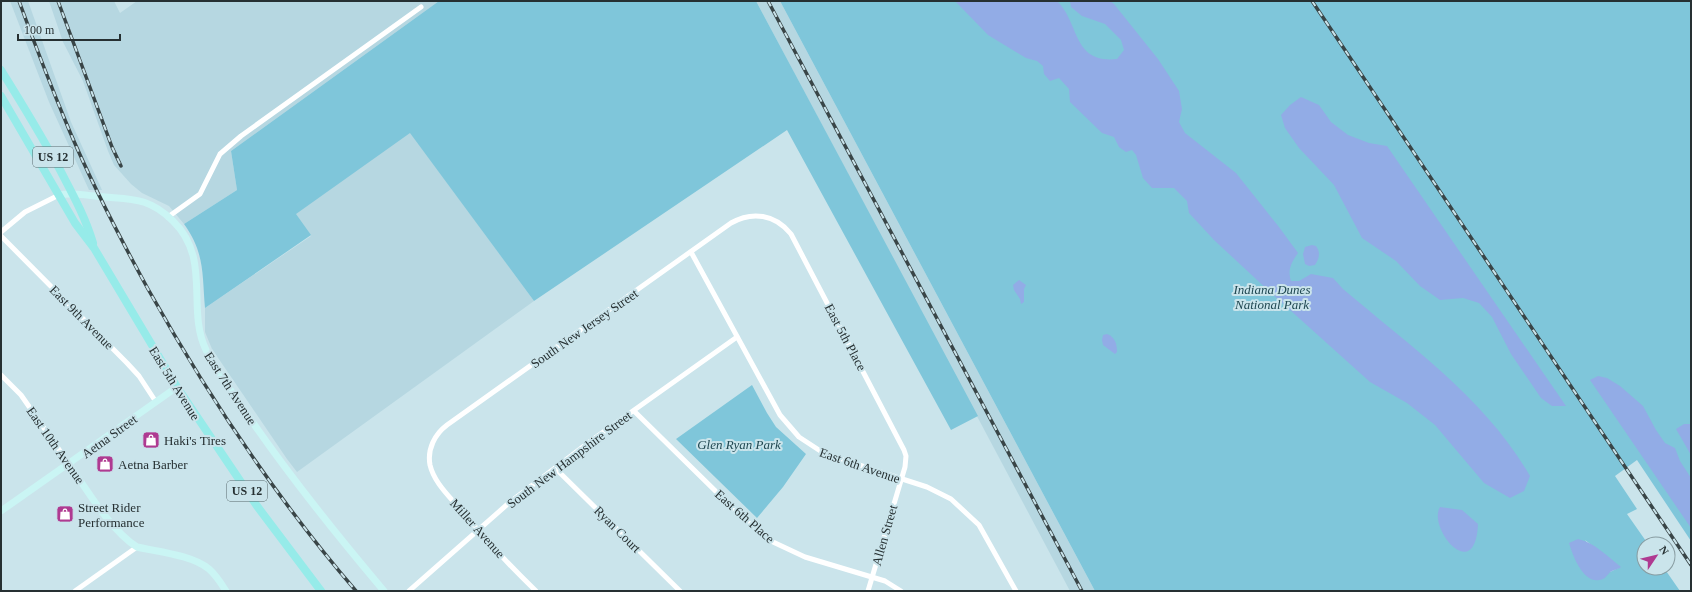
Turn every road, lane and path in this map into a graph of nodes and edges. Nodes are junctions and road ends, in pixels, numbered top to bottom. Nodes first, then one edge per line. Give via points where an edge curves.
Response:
1 (421, 7) dead end
2 (1, 70) edge
3 (1, 96) edge
4 (72, 193) junction
5 (59, 195) junction
6 (756, 215) joint
7 (168, 217) junction
8 (1, 232) edge
9 (1, 236) edge
10 (94, 248) junction
11 (691, 252) junction
12 (737, 337) junction
13 (2, 376) edge
14 (177, 387) junction
15 (156, 402) junction
16 (634, 411) junction
17 (430, 460) joint
18 (69, 464) junction
19 (555, 468) junction
20 (901, 479) junction
21 (1, 511) edge
22 (478, 530) junction
23 (138, 547) junction
24 (872, 577) junction
25 (75, 591) edge
26 (226, 591) edge
27 (321, 591) edge
28 (384, 591) edge
29 (409, 591) edge
30 (536, 591) edge
31 (680, 591) edge
32 (868, 591) edge
33 (901, 591) edge
34 (1016, 591) edge

1 - 7 street via 240,136 220,154 200,194
2 - 4 main road, East 5th Avenue / US 12
3 - 5 main road, East 5th Avenue / US 12
4 - 5 street, East 7th Avenue
4 - 7 street, East 7th Avenue via 136,200 155,207
4 - 10 main road, East 5th Avenue / US 12 via 86,221
5 - 8 street via 25,212
5 - 10 main road, East 5th Avenue / US 12 via 75,223
6 - 11 street, South New Jersey Street via 738,219
6 - 20 street, East 5th Place via 766,216 780,223 796,242 901,441 906,456
7 - 28 street, East 7th Avenue via 184,235 194,257 200,329 206,351 284,466
9 - 15 street, East 9th Avenue via 123,358
10 - 14 main road, East 5th Avenue / US 12
11 - 12 street, East 6th Avenue
11 - 17 street, South New Jersey Street via 444,427 434,440
12 - 16 street, South New Hampshire Street
12 - 20 street, East 6th Avenue via 780,415 799,437 825,454
13 - 18 street, East 10th Avenue via 21,395
14 - 15 street, Aetna Street
14 - 27 main road, East 5th Avenue / US 12 via 257,506
15 - 18 street, Aetna Street
16 - 19 street, South New Hampshire Street
16 - 24 street, East 6th Place via 760,533 805,557
17 - 22 street, Miller Avenue via 432,472 438,483
18 - 21 street, Aetna Street
18 - 23 street, East 10th Avenue via 115,527
19 - 22 street, South New Hampshire Street
19 - 31 street, Ryan Court
20 - 24 street, Allen Street
20 - 34 street, East 6th Avenue via 939,492 973,517
22 - 29 street, South New Hampshire Street
22 - 30 street, Miller Avenue
23 - 25 street
23 - 26 street, East 10th Avenue via 188,558 214,574
24 - 32 street, Allen Street
24 - 33 street, East 6th Place via 885,581

